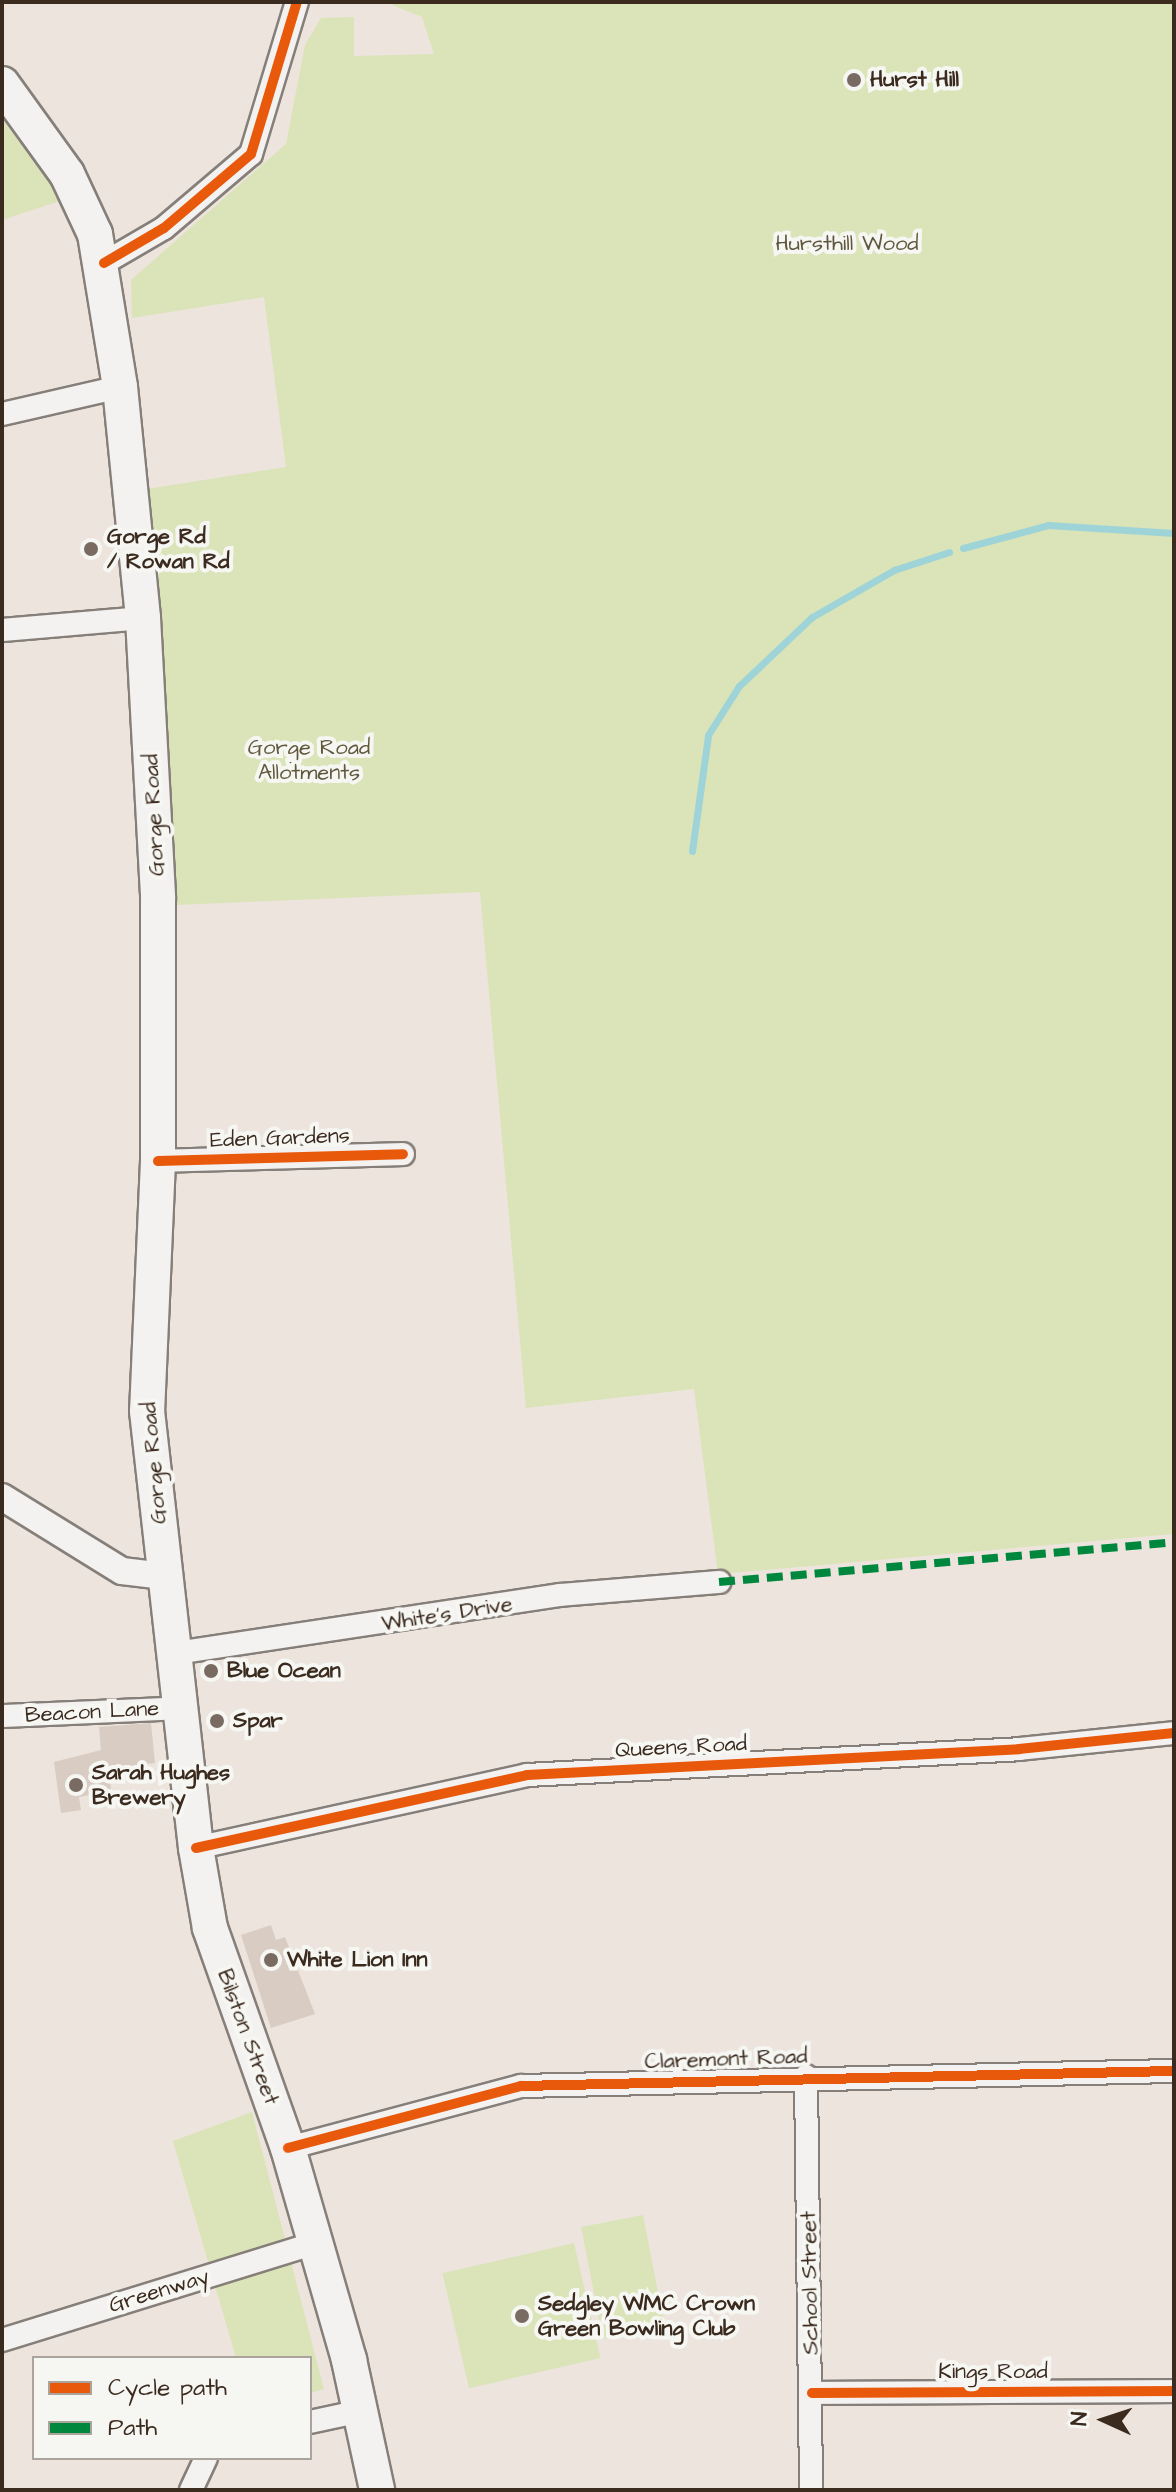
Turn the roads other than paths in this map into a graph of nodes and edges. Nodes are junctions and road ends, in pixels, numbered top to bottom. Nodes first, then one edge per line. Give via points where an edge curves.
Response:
1 (297, 2) edge
2 (2, 84) edge
3 (104, 263) junction
4 (120, 387) junction
5 (2, 414) edge
6 (143, 618) junction
7 (2, 630) edge
8 (403, 1154) dead end
9 (158, 1161) junction
10 (2, 1497) edge
11 (164, 1576) junction
12 (719, 1582) dead end
13 (176, 1653) junction
14 (183, 1708) junction
15 (2, 1716) edge
16 (1174, 1733) edge
17 (196, 1848) junction
18 (1174, 2071) edge
19 (806, 2076) junction
20 (288, 2148) junction
21 (316, 2243) junction
22 (2, 2340) edge
23 (1174, 2391) edge
24 (812, 2393) junction
25 (361, 2411) junction
26 (312, 2422) edge
27 (205, 2460) edge
28 (191, 2490) edge
29 (377, 2490) edge
30 (811, 2490) edge

1 - 3 street via 251,154 164,228
2 - 3 main road, Gorge Road via 67,174
3 - 4 main road, Gorge Road
4 - 5 street
4 - 6 main road, Gorge Road
6 - 7 street
6 - 9 main road, Gorge Road via 158,899
8 - 9 street, Eden Gardens
9 - 11 main road, Gorge Road via 147,1411
10 - 11 street via 122,1571
11 - 13 main road, Bilston Street
12 - 13 street, White's Drive via 560,1595
13 - 14 main road, Bilston Street
14 - 15 street, Beacon Lane
14 - 17 main road, Bilston Street
16 - 17 street, Queens Road via 1019,1749 527,1775
17 - 20 main road, Bilston Street via 210,1928
18 - 19 street, Claremont Road
19 - 20 street, Claremont Road via 521,2086
19 - 24 street, School Street
20 - 21 main road, Bilston Street
21 - 22 street, Greenway
21 - 25 main road, Bilston Street
23 - 24 street, Kings Road
24 - 30 street, School Street
25 - 26 street
25 - 29 main road, Bilston Street
27 - 28 street

